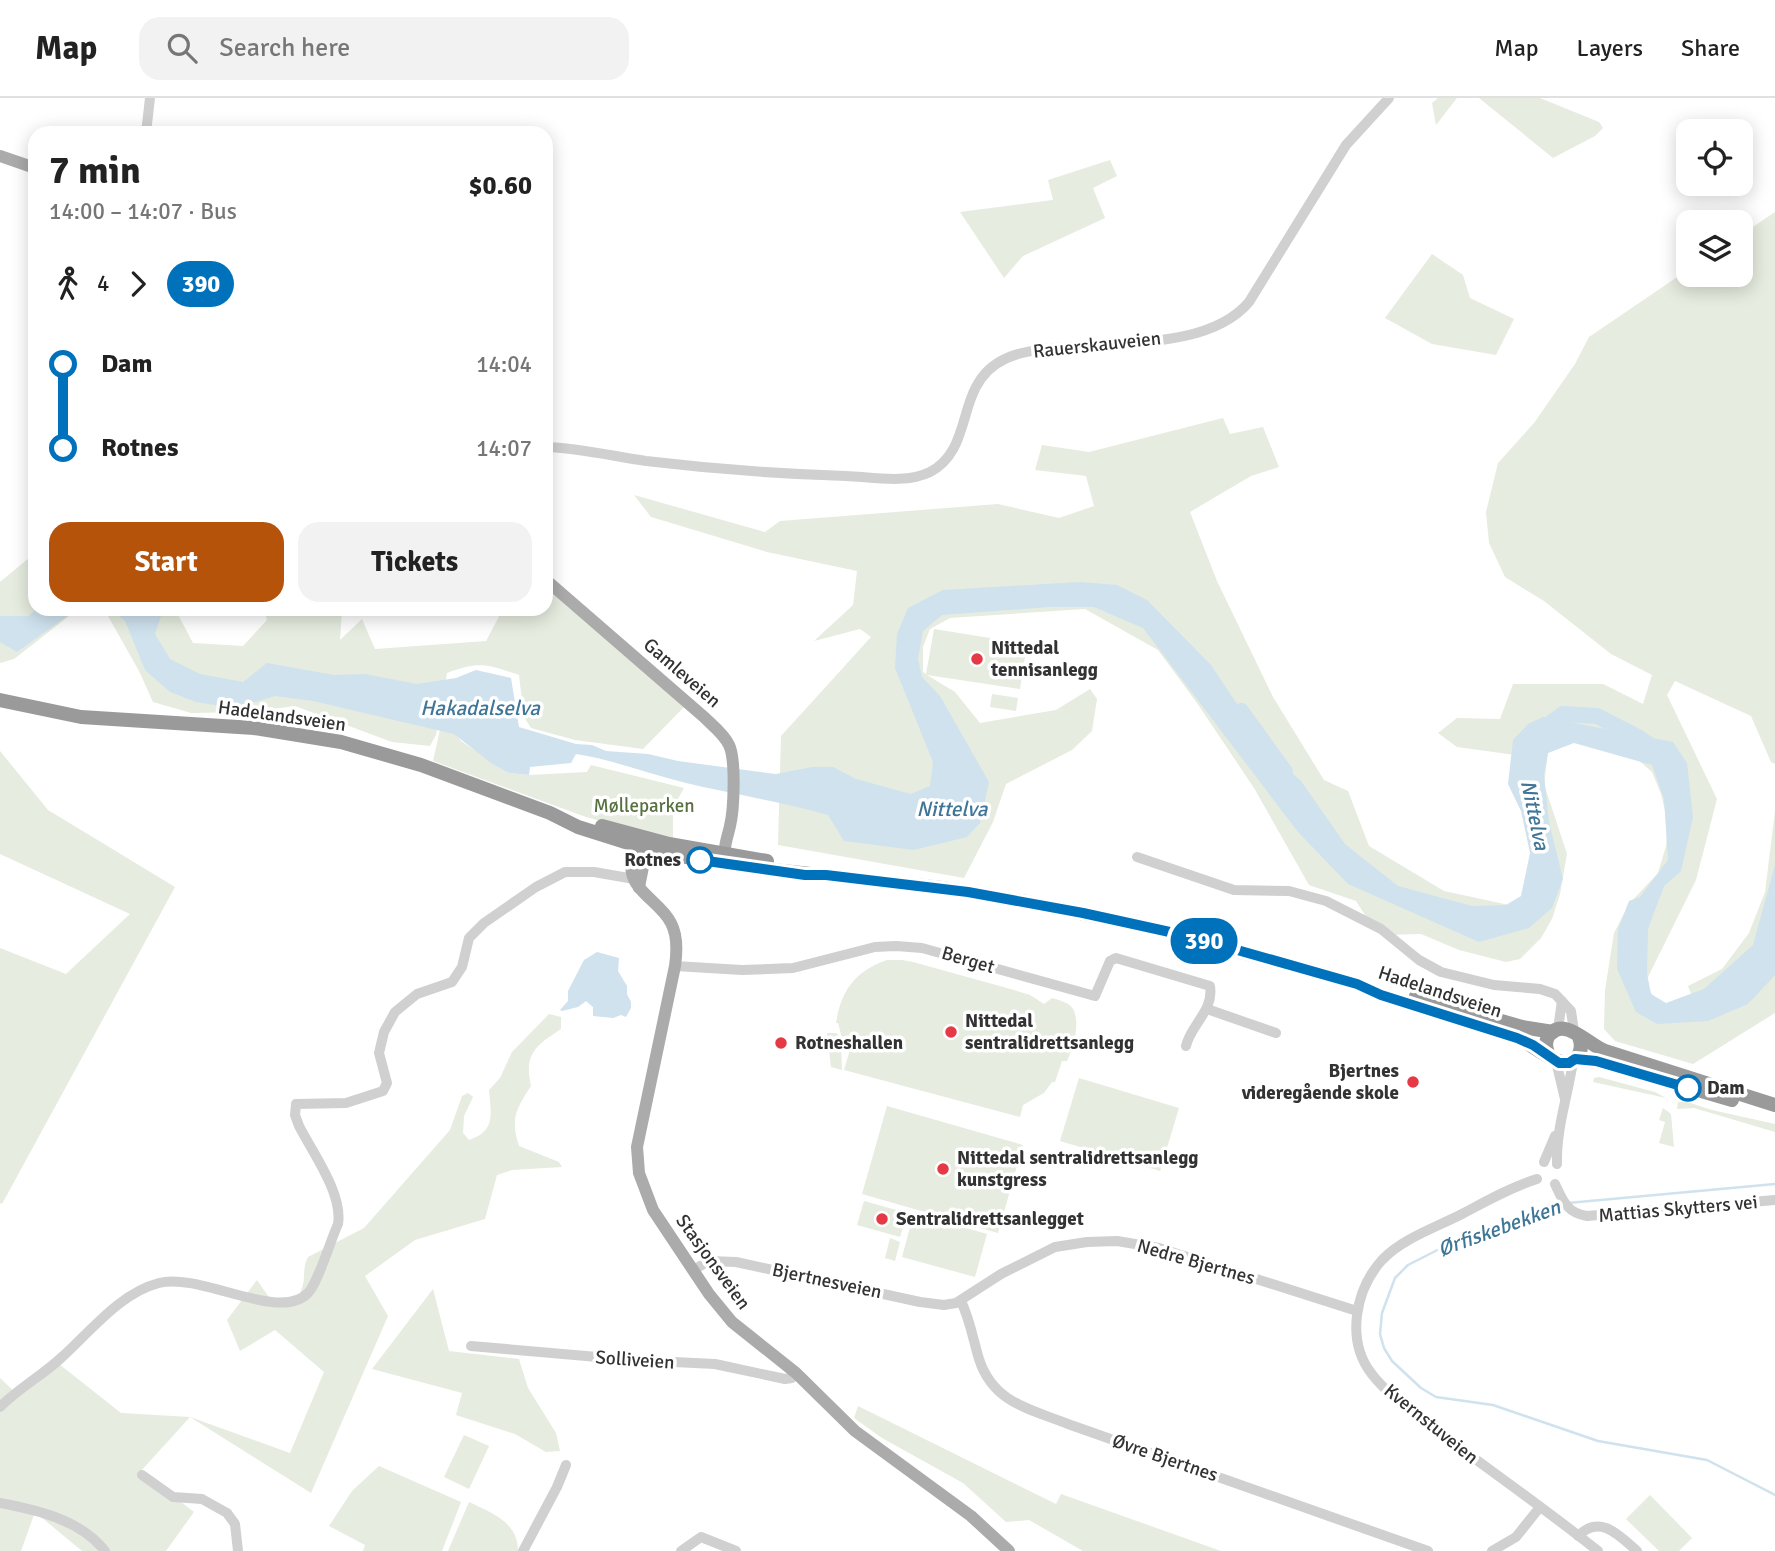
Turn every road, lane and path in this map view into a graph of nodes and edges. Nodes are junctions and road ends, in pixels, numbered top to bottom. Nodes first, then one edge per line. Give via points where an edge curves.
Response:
1 (150, 98) edge
2 (1389, 98) edge
3 (147, 126) edge
4 (0, 156) edge
5 (28, 166) edge
6 (553, 448) edge
7 (553, 586) edge
8 (0, 700) edge
9 (642, 845) junction
10 (1137, 857) dead end
11 (728, 858) junction
12 (638, 882) junction
13 (675, 966) junction
14 (1357, 984) junction
15 (1562, 1001) junction
16 (1207, 1009) junction
17 (1555, 1030) junction
18 (1276, 1033) dead end
19 (1576, 1034) junction
20 (1186, 1046) dead end
21 (1552, 1059) junction
22 (1574, 1060) junction
23 (1565, 1099) junction
24 (1775, 1105) edge
25 (1775, 1111) edge
26 (1557, 1133) junction
27 (1544, 1162) dead end
28 (1557, 1164) dead end
29 (1537, 1179) dead end
30 (1555, 1184) dead end
31 (1775, 1200) edge
32 (693, 1270) junction
33 (961, 1301) junction
34 (1357, 1311) junction
35 (471, 1346) dead end
36 (796, 1373) junction
37 (0, 1407) edge
38 (565, 1465) dead end
39 (142, 1475) dead end
40 (0, 1503) edge
41 (1540, 1507) junction
42 (1578, 1536) junction
43 (105, 1551) edge
44 (238, 1551) edge
45 (523, 1551) edge
46 (681, 1551) edge
47 (736, 1551) edge
48 (1009, 1551) edge
49 (1428, 1551) edge
50 (1492, 1551) edge
51 (1598, 1551) edge
52 (1637, 1551) edge

1 - 3 street
2 - 6 street, Rauerskauveien via 1346,145 1249,302 1233,318 1214,328 1159,340 1036,350 1009,357 978,382 956,444 940,466 928,473 893,478 748,472
4 - 5 main road
7 - 11 main road, Gamleveien via 727,741 732,751 734,838
8 - 9 highway, Hadelandsveien via 97,719 254,728 341,742 430,768
9 - 11 highway, Hadelandsveien
9 - 12 main road via 631,866
10 - 15 street via 1234,890 1289,891 1317,898 1381,929 1441,972 1494,985 1546,990
11 - 14 highway, Hadelandsveien via 1083,913 1188,936
12 - 13 main road, Stasjonsveien via 671,922
12 - 37 street via 574,871 536,887 474,932 452,982 417,994 395,1012 379,1053 387,1083 383,1091 346,1103 296,1104 299,1126 338,1200 340,1214 310,1292 288,1304 273,1304 182,1282 148,1286
13 - 16 street, Berget via 793,968 875,947 922,947 1095,996 1110,961 1116,958 1210,986
13 - 32 main road, Stasjonsveien via 641,1125 637,1166 653,1210
14 - 17 highway, Hadelandsveien via 1387,987 1522,1027
14 - 21 highway, Hadelandsveien via 1517,1038
15 - 17 street
15 - 19 street via 1571,1011
16 - 18 street
16 - 20 street
17 - 19 highway
17 - 21 highway via 1546,1041
19 - 22 highway via 1581,1047
19 - 24 highway via 1605,1051
21 - 22 highway via 1562,1063
21 - 23 street
22 - 23 street
22 - 25 highway via 1606,1063
23 - 26 street
26 - 27 street
26 - 28 street
29 - 34 street, Kvernstuveien via 1393,1251 1370,1278
30 - 31 street, Mattias Skytters vei via 1570,1210 1583,1216
32 - 33 street, Bjertnesveien via 709,1261 730,1261 929,1304
32 - 36 main road, Stasjonsveien via 732,1322
33 - 34 street, Nedre Bjertnes via 1055,1247 1117,1241 1167,1251
33 - 49 street, Øvre Bjertnes via 984,1372 1010,1401
34 - 41 street, Kvernstuveien via 1360,1350 1376,1379
35 - 36 street, Solliveien via 715,1364 785,1379
36 - 48 main road, Stasjonsveien via 855,1431 971,1516
38 - 45 street
39 - 44 street via 173,1497 202,1499 227,1513 235,1524
40 - 43 street via 56,1518 82,1530
41 - 42 street, Kvernstuveien
41 - 50 street via 1516,1537
42 - 51 street, Kvernstuveien
42 - 52 street via 1602,1525
46 - 47 street via 701,1537

